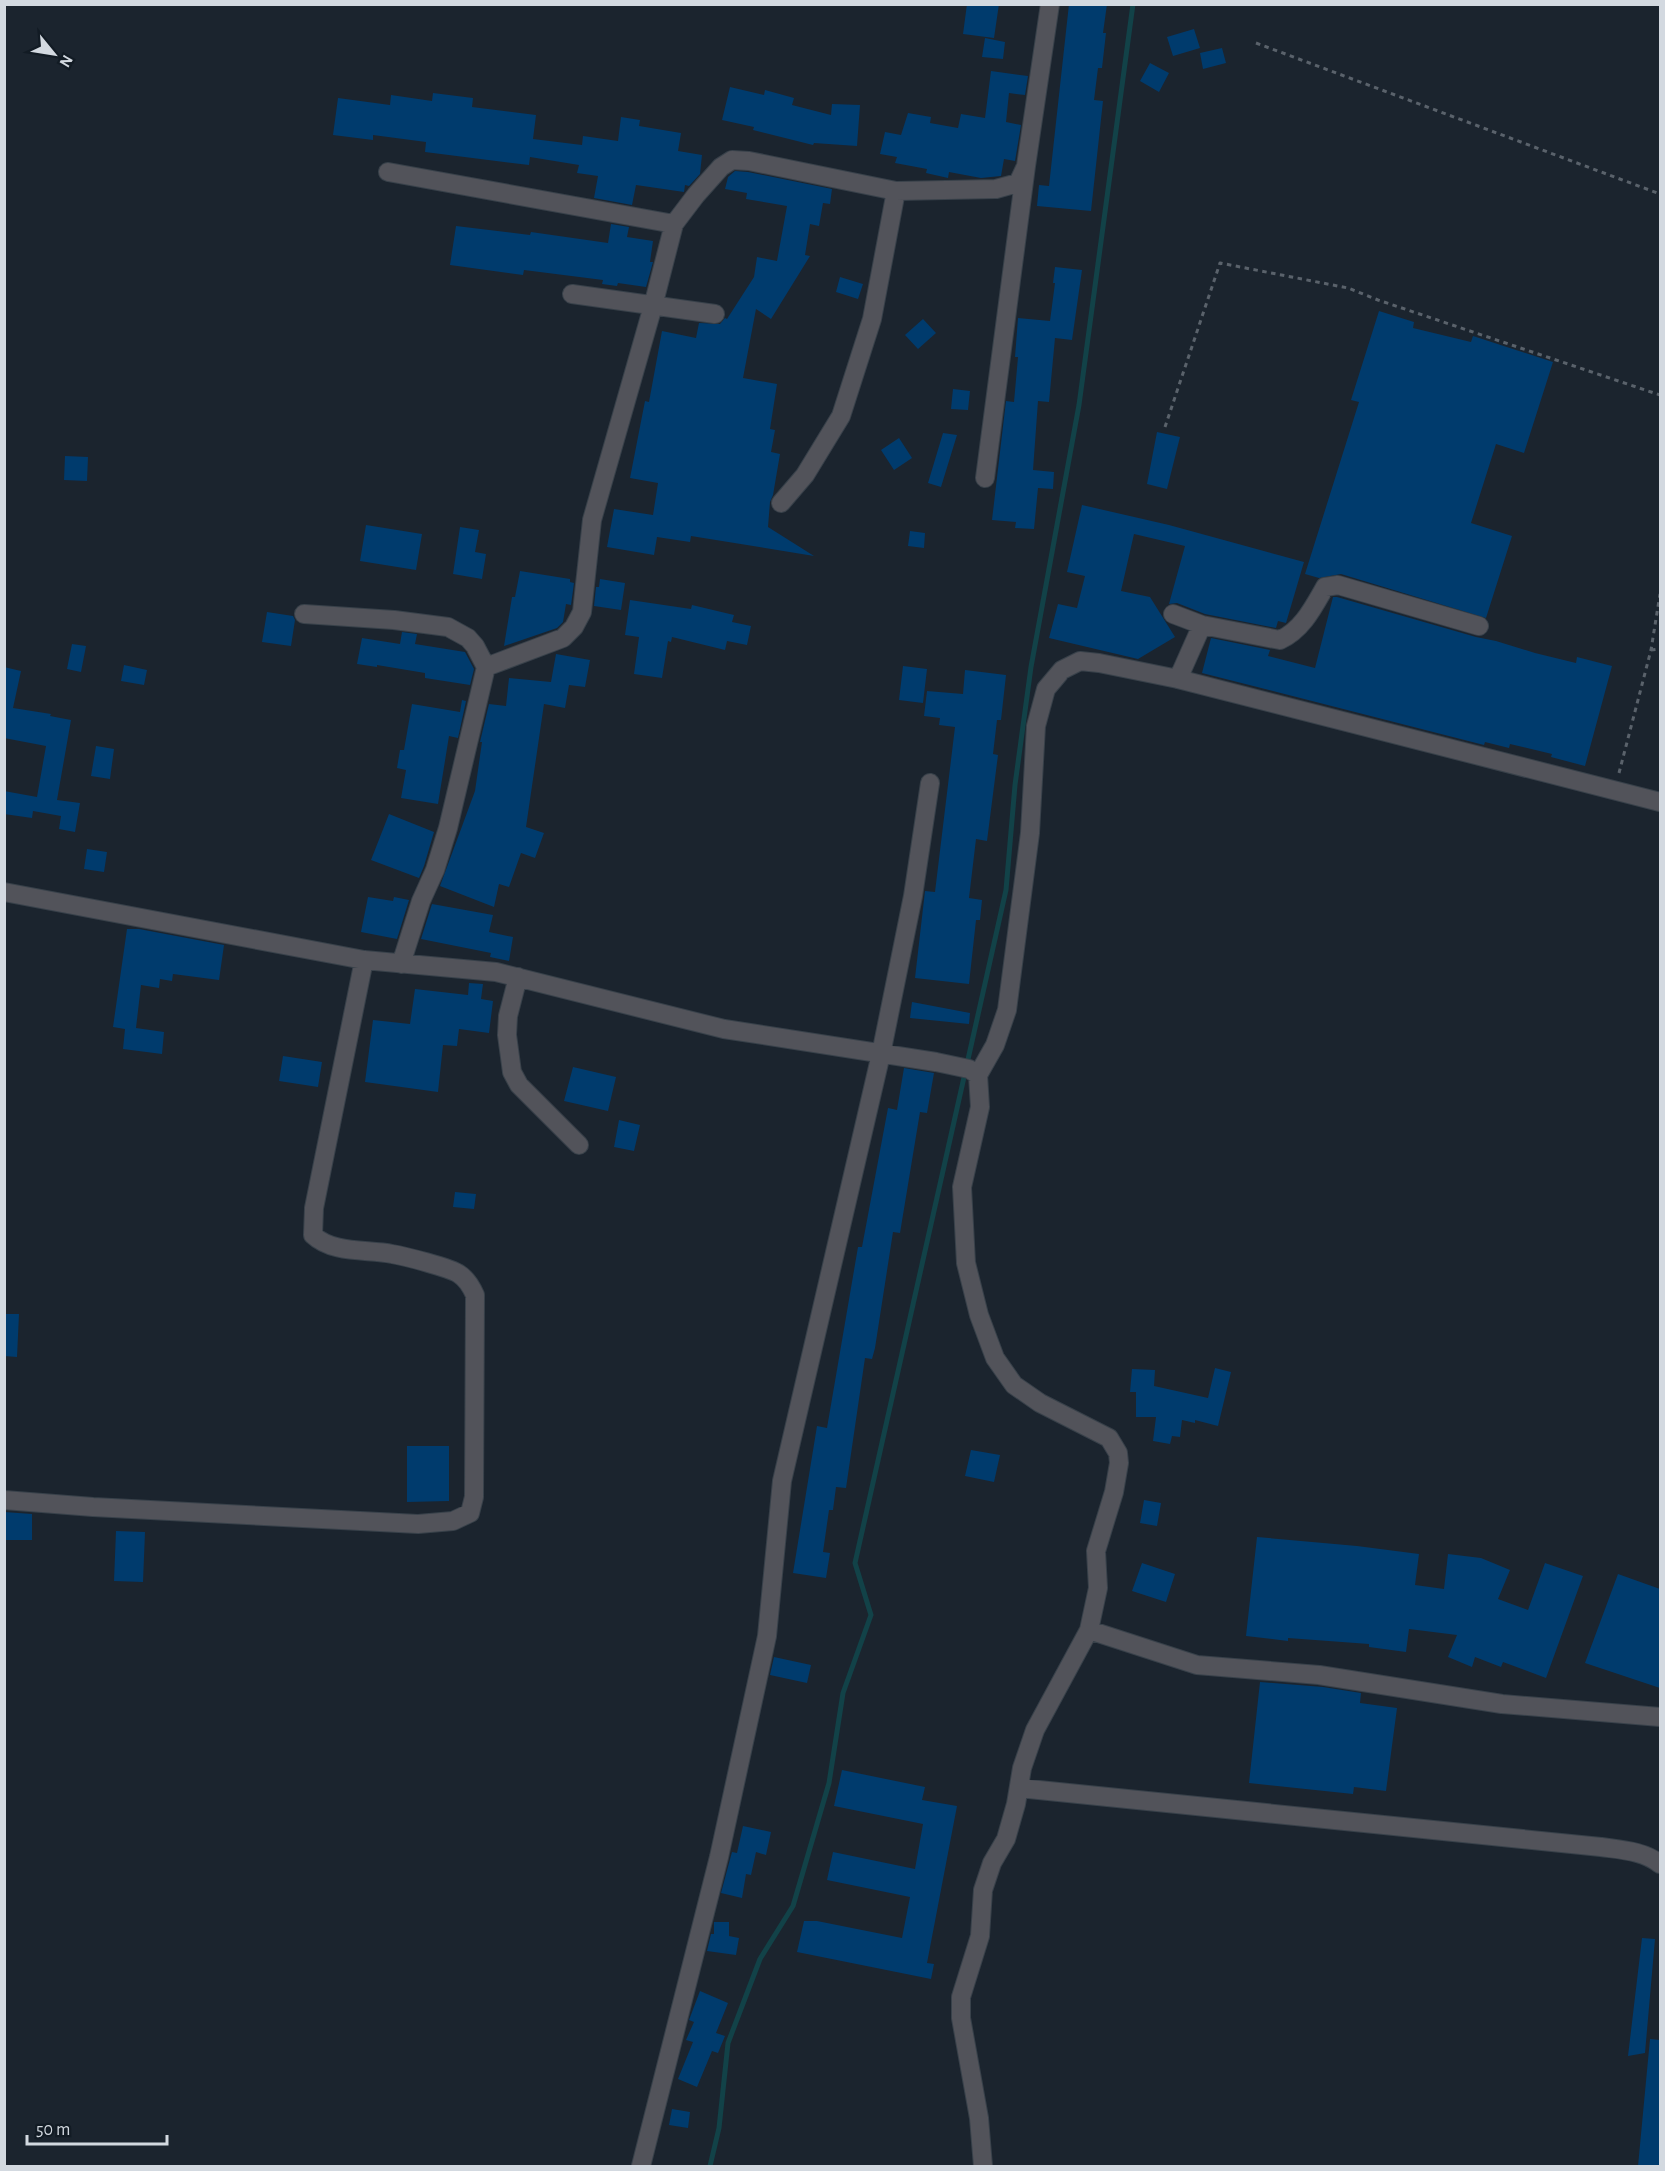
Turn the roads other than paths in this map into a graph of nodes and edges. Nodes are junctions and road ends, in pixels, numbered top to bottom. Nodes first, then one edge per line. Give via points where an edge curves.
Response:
1 (1050, 4) edge
2 (1026, 166) junction
3 (388, 172) dead end
4 (896, 191) junction
5 (674, 224) junction
6 (573, 294) dead end
7 (653, 306) junction
8 (716, 314) dead end
9 (985, 478) dead end
10 (781, 503) dead end
11 (304, 614) dead end
12 (1173, 614) dead end
13 (1202, 625) junction
14 (1479, 626) dead end
15 (486, 667) junction
16 (1178, 679) junction
17 (930, 783) dead end
18 (1660, 802) edge
19 (4, 892) edge
20 (364, 960) junction
21 (401, 964) junction
22 (518, 977) junction
23 (881, 1054) junction
24 (974, 1072) junction
25 (579, 1145) dead end
26 (4, 1500) edge
27 (1089, 1630) junction
28 (1660, 1717) edge
29 (1019, 1788) junction
30 (1660, 1863) edge
31 (641, 2166) edge
32 (983, 2166) edge

1 - 2 street
2 - 4 street via 1017,183 996,189
2 - 9 street
3 - 5 street
4 - 5 street via 732,160 721,166
4 - 10 street via 872,319 841,416 805,475
5 - 7 street
6 - 7 street
7 - 8 street
7 - 15 street via 592,520 582,612 562,638
11 - 15 street via 448,627 468,638
12 - 13 street
13 - 14 street via 1280,640 1290,636 1310,614 1324,588 1338,585
13 - 16 street
15 - 21 street via 448,828
16 - 18 street
16 - 24 street via 1080,661 1062,670 1046,689 1036,726 1030,833 1007,1010 995,1046
17 - 23 street via 913,896
19 - 20 street
20 - 21 street
20 - 26 street via 314,1208 313,1235 329,1245 392,1254 458,1273 470,1284 476,1295 474,1497 470,1513 453,1521 418,1524
21 - 22 street
22 - 23 street via 723,1029
22 - 25 street via 508,1016 512,1072 519,1085
23 - 24 street
23 - 31 street via 782,1481 767,1636 719,1857
24 - 27 street via 980,1107 962,1187 966,1263 995,1358 1014,1385 1040,1403 1109,1438 1118,1453 1114,1492 1096,1551 1098,1588
27 - 28 street via 1197,1665 1319,1675 1502,1704
27 - 29 street via 1035,1730
29 - 30 street via 1601,1847 1642,1854
29 - 32 street via 1006,1839 983,1890 980,1936 961,1997

